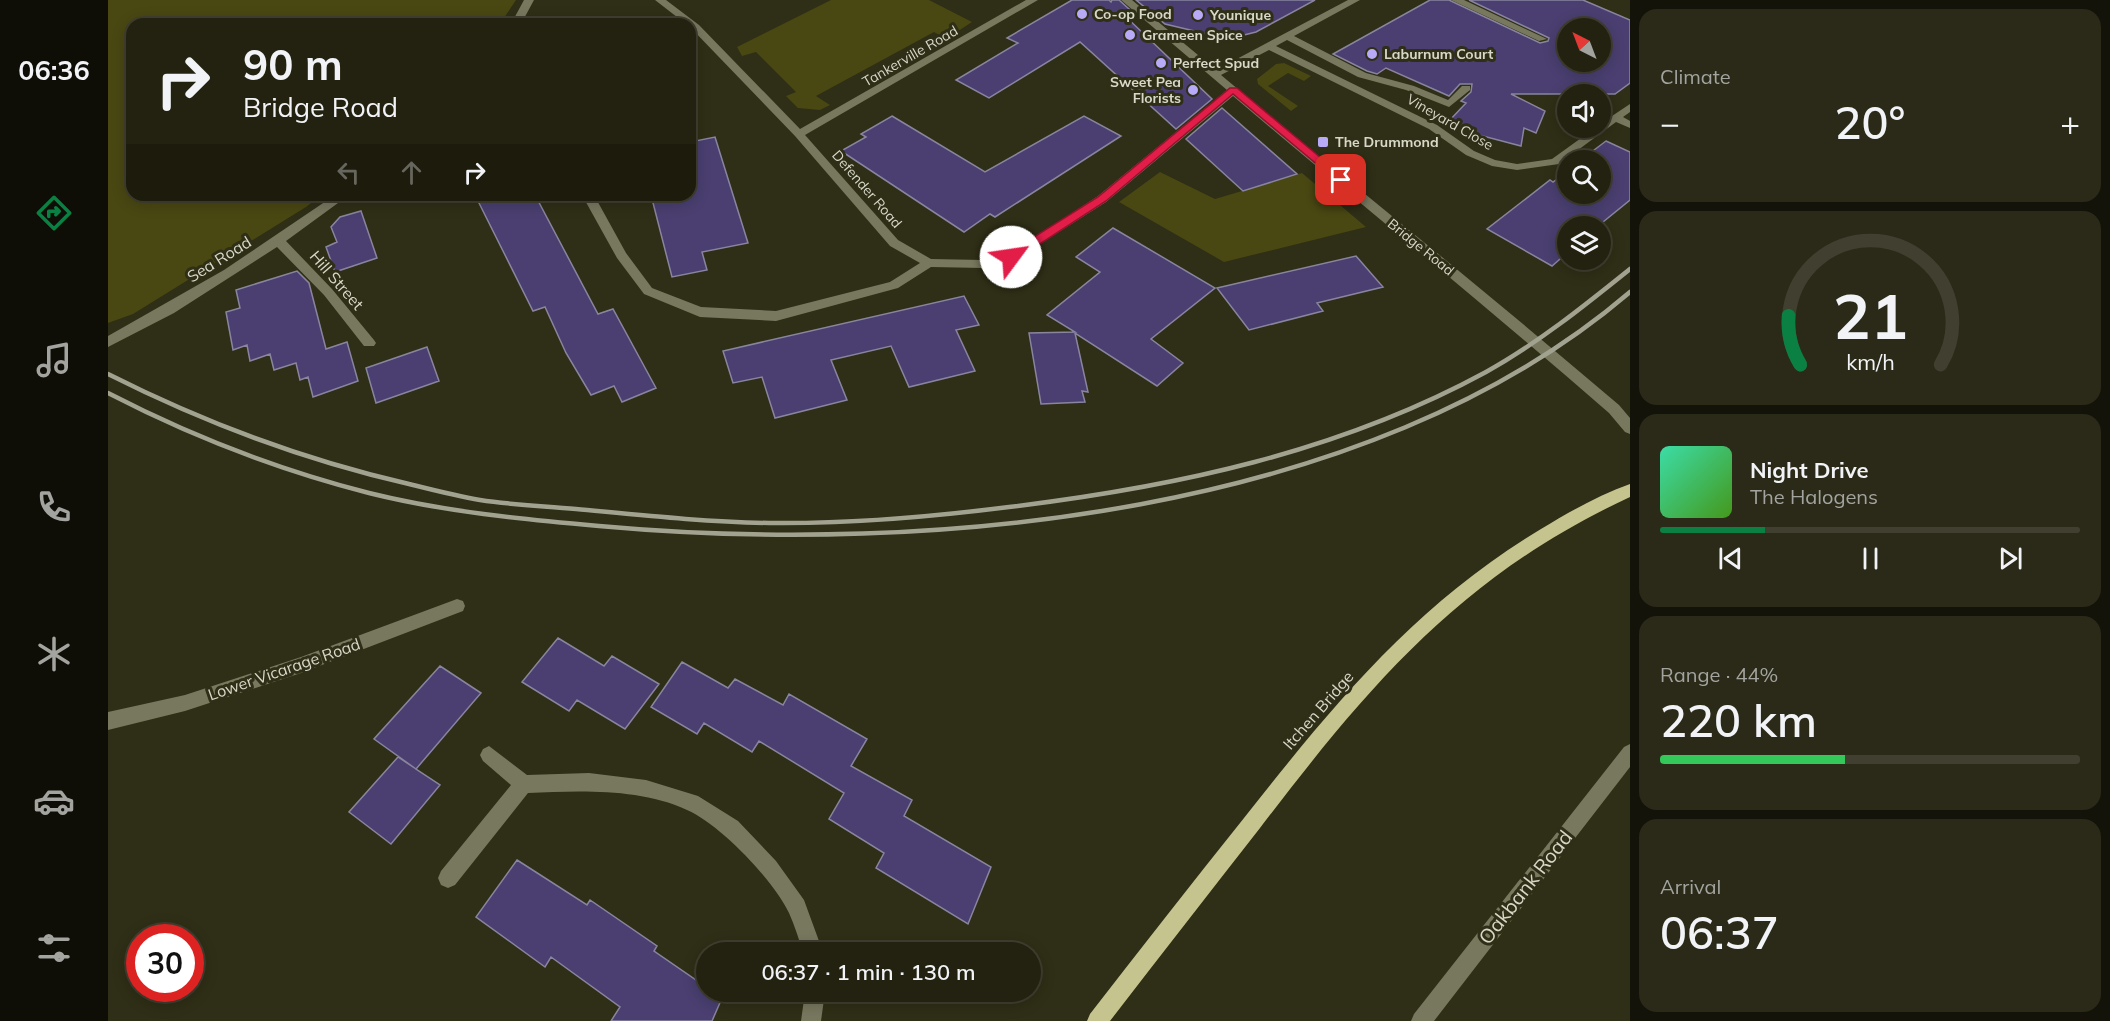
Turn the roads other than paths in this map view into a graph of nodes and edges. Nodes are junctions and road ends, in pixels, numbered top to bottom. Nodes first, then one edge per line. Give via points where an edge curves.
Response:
1 (529, 0) edge
2 (660, 0) edge
3 (1033, 0) edge
4 (1126, 0) edge
5 (1355, 0) edge
6 (1456, 0) edge
7 (519, 18) edge
8 (684, 18) edge
9 (696, 27) edge
10 (1287, 36) junction
11 (1542, 39) dead end
12 (1269, 46) junction
13 (1216, 74) junction
14 (1466, 88) dead end
15 (1233, 90) junction
16 (1449, 104) junction
17 (1630, 107) edge
18 (1440, 113) dead end
19 (1616, 118) junction
20 (1630, 124) edge
21 (799, 134) junction
22 (335, 201) edge
23 (591, 201) edge
24 (279, 241) junction
25 (929, 263) junction
26 (108, 342) edge
27 (369, 343) dead end
28 (1630, 428) edge
29 (1624, 493) edge
30 (457, 606) dead end
31 (108, 721) edge
32 (1630, 753) edge
33 (489, 755) dead end
34 (524, 784) junction
35 (448, 878) dead end
36 (809, 942) edge
37 (814, 1002) edge
38 (811, 1021) edge
39 (1097, 1021) edge
40 (1421, 1021) edge

1 - 7 street
2 - 8 street, Defender Road
3 - 21 street, Tankerville Road
4 - 13 street, Bridge Road
5 - 10 street
6 - 11 street
9 - 21 street, Defender Road
10 - 12 street
10 - 16 street via 1362,75
12 - 13 street
12 - 19 street, Vineyard Close via 1433,127 1492,163 1517,167 1555,162
13 - 15 street, Bridge Road
14 - 16 street
15 - 25 street, Defender Road via 1102,199 1024,250 983,264
15 - 28 street, Bridge Road via 1486,299 1614,409
16 - 18 street
17 - 19 street, Vineyard Close
19 - 20 street
21 - 25 street, Defender Road via 894,243
22 - 24 street, Sea Road
23 - 25 street via 621,255 648,291 700,312 776,316 894,285
24 - 26 street, Sea Road via 160,315
24 - 27 street, Hill Street
29 - 39 main road, Itchen Bridge via 1558,527 1439,610 1351,699
30 - 31 street, Lower Vicarage Road via 301,665 185,703
32 - 40 street, Oakbank Road
33 - 34 street
34 - 35 street
34 - 36 street via 589,782 646,789 692,802 731,828 769,868 797,907
37 - 38 street

